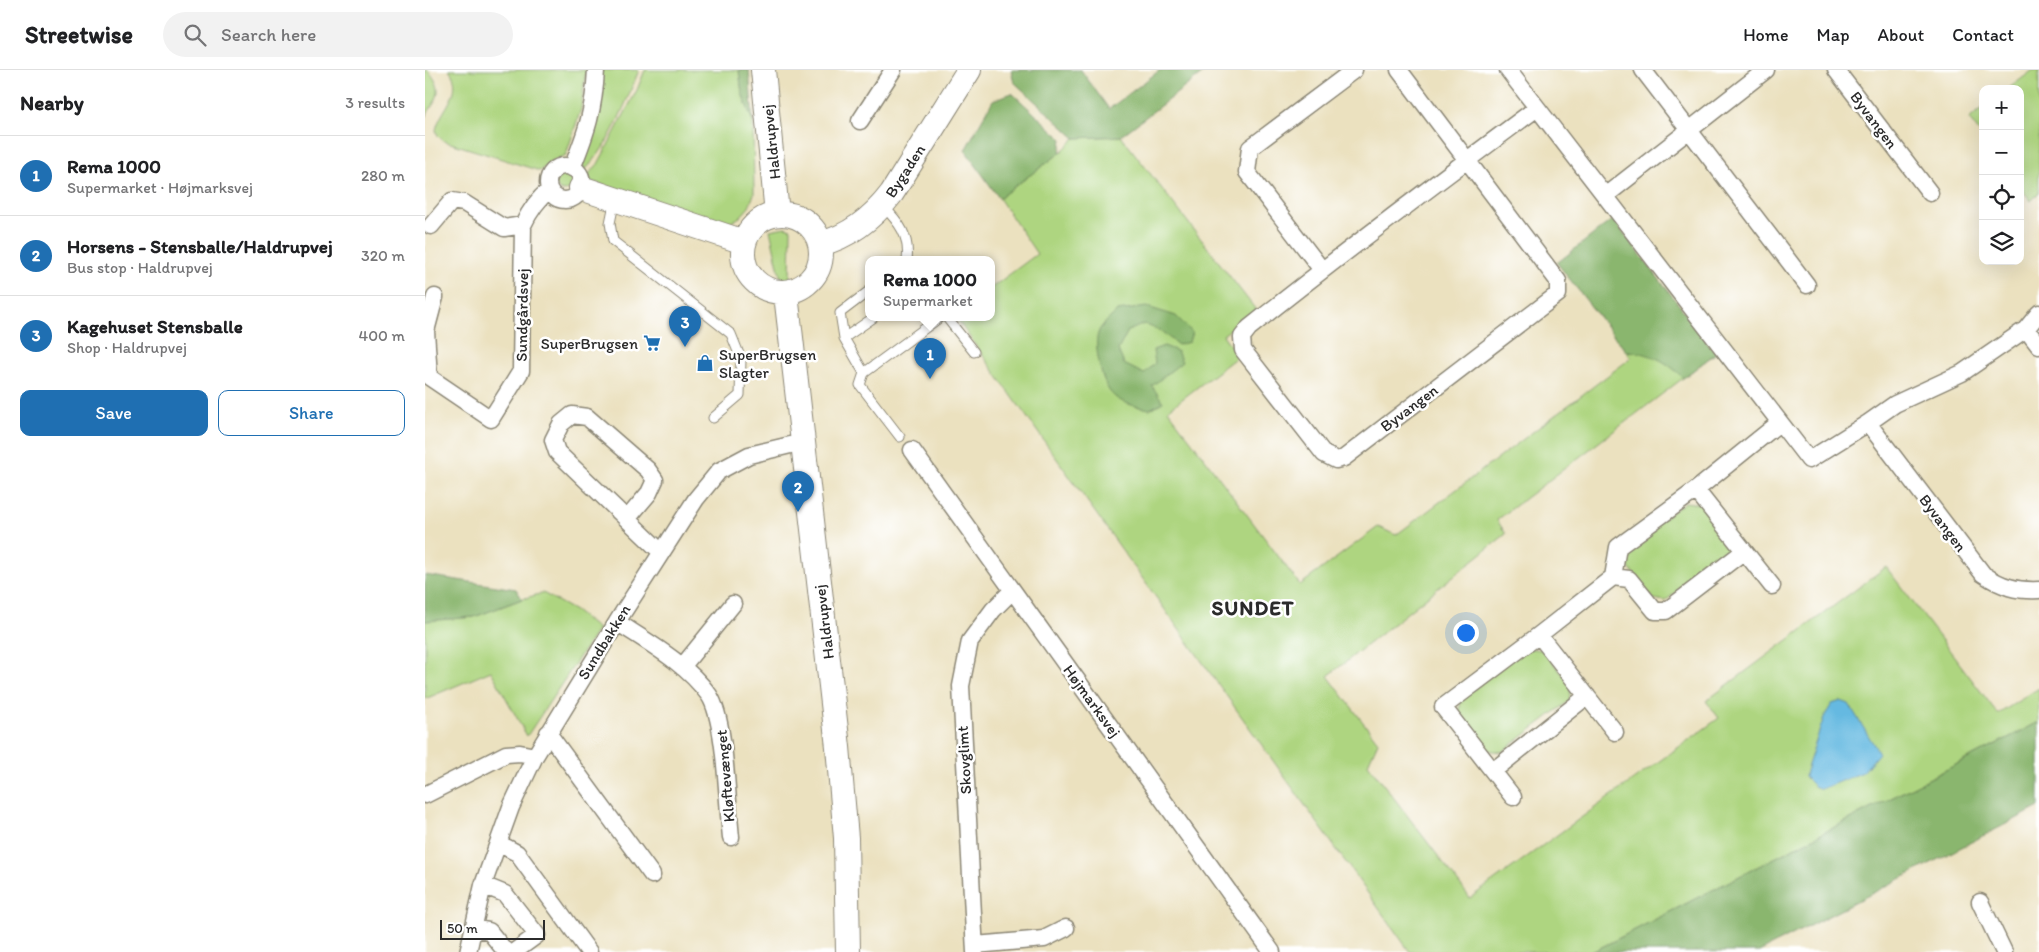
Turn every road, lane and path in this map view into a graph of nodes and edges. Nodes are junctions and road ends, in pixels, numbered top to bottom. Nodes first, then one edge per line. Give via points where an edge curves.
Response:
1 (595, 70) edge
2 (763, 70) edge
3 (893, 70) edge
4 (1354, 70) edge
5 (1399, 70) edge
6 (1508, 70) edge
7 (1643, 70) edge
8 (1766, 70) edge
9 (1836, 70) edge
10 (966, 71) edge
11 (1537, 108) junction
12 (860, 121) dead end
13 (1689, 130) junction
14 (1466, 160) junction
15 (577, 178) junction
16 (549, 190) junction
17 (1930, 193) dead end
18 (1605, 196) junction
19 (615, 199) junction
20 (882, 205) junction
21 (777, 214) junction
22 (523, 225) junction
23 (431, 226) dead end
24 (745, 242) junction
25 (820, 244) junction
26 (907, 256) edge
27 (1322, 270) junction
28 (1807, 285) dead end
29 (788, 292) junction
30 (865, 294) edge
31 (435, 296) dead end
32 (2039, 313) edge
33 (869, 321) edge
34 (935, 321) edge
35 (949, 321) edge
36 (2026, 329) junction
37 (844, 338) junction
38 (2039, 346) edge
39 (974, 352) dead end
40 (863, 373) junction
41 (713, 418) dead end
42 (1779, 423) junction
43 (1868, 423) junction
44 (900, 437) dead end
45 (803, 442) junction
46 (912, 450) dead end
47 (1696, 490) junction
48 (627, 519) junction
49 (661, 552) junction
50 (1743, 552) junction
51 (1613, 577) junction
52 (1772, 586) dead end
53 (2039, 590) edge
54 (1012, 591) junction
55 (733, 604) dead end
56 (617, 622) junction
57 (1539, 635) junction
58 (682, 667) junction
59 (1587, 696) junction
60 (1615, 732) dead end
61 (548, 733) junction
62 (535, 756) junction
63 (1493, 771) junction
64 (425, 795) edge
65 (1513, 797) dead end
66 (731, 837) dead end
67 (498, 843) junction
68 (652, 874) dead end
69 (483, 885) junction
70 (1979, 902) dead end
71 (473, 928) junction
72 (1067, 928) dead end
73 (975, 948) edge
74 (468, 952) edge
75 (505, 952) edge
76 (514, 952) edge
77 (589, 952) edge
78 (848, 952) edge
79 (1272, 952) edge
80 (2004, 952) edge

1 - 15 street via 594,98
2 - 21 main road, Haldrupvej
3 - 12 street
4 - 27 street via 1250,148 1247,172
5 - 14 street, Byvangen
6 - 11 street
7 - 13 street
8 - 13 street
9 - 17 street, Byvangen
10 - 20 main road, Bygaden
11 - 14 street, Byvangen
11 - 18 street
13 - 18 street
13 - 28 street
14 - 27 street, Byvangen
14 - 27 street, Byvangen via 1558,281 1558,294 1344,458 1336,460 1324,454 1243,350 1242,337
15 - 16 street via 565,166 558,168 549,178
15 - 16 street via 577,195 570,200 561,200
15 - 19 main road
16 - 22 street, Sundgårdsvej via 530,210
18 - 42 street
19 - 24 main road
19 - 41 lane via 610,223 613,242 731,334 741,359 740,395
20 - 25 main road, Bygaden via 856,229
20 - 26 lane via 905,234
21 - 24 main road via 759,222
21 - 25 main road via 788,214 807,223
22 - 23 street via 505,228 464,203 452,201
22 - 31 street, Sundgårdsvej via 521,371 491,420 429,377 426,331
24 - 29 main road via 743,261 751,278 769,291
25 - 29 main road via 821,256 815,275 804,286
29 - 45 main road, Haldrupvej
30 - 37 lane via 840,313
32 - 36 street
33 - 37 lane
34 - 40 lane
35 - 39 lane
36 - 38 street
36 - 43 street via 1962,373 1895,404
37 - 40 lane
40 - 44 lane via 860,385
42 - 43 street via 1809,460
42 - 47 street
43 - 53 street, Byvangen via 1983,574 1996,583 2021,591
45 - 49 street, Sundbakken via 749,455 719,471
45 - 78 main road, Haldrupvej via 838,747 846,838
46 - 54 street, Højmarksvej
47 - 50 street
47 - 51 street via 1618,548
48 - 48 street via 557,452 553,440 561,424 572,415 587,417 648,470 655,480 649,493
48 - 49 street
49 - 56 street, Sundbakken
50 - 51 street via 1666,611 1655,611 1629,579
50 - 52 street
51 - 57 street
54 - 73 street, Skovglimt via 970,641 961,686
54 - 79 street, Højmarksvej
55 - 58 street
56 - 58 street, Kløftevænget
56 - 61 street, Sundbakken
57 - 59 street
57 - 63 street via 1443,707
58 - 66 street, Kløftevænget via 709,696 720,721
59 - 60 street
59 - 63 street
61 - 62 street, Sundbakken
61 - 68 street
62 - 64 street via 505,754
62 - 67 street, Sundbakken
63 - 65 street
67 - 69 street, Sundbakken
67 - 77 street via 517,854
69 - 71 street, Sundbakken
69 - 76 street via 505,894 537,935
70 - 80 street
71 - 74 street, Sundbakken
71 - 75 street via 489,931
72 - 73 street, Skovglimt via 1044,940

